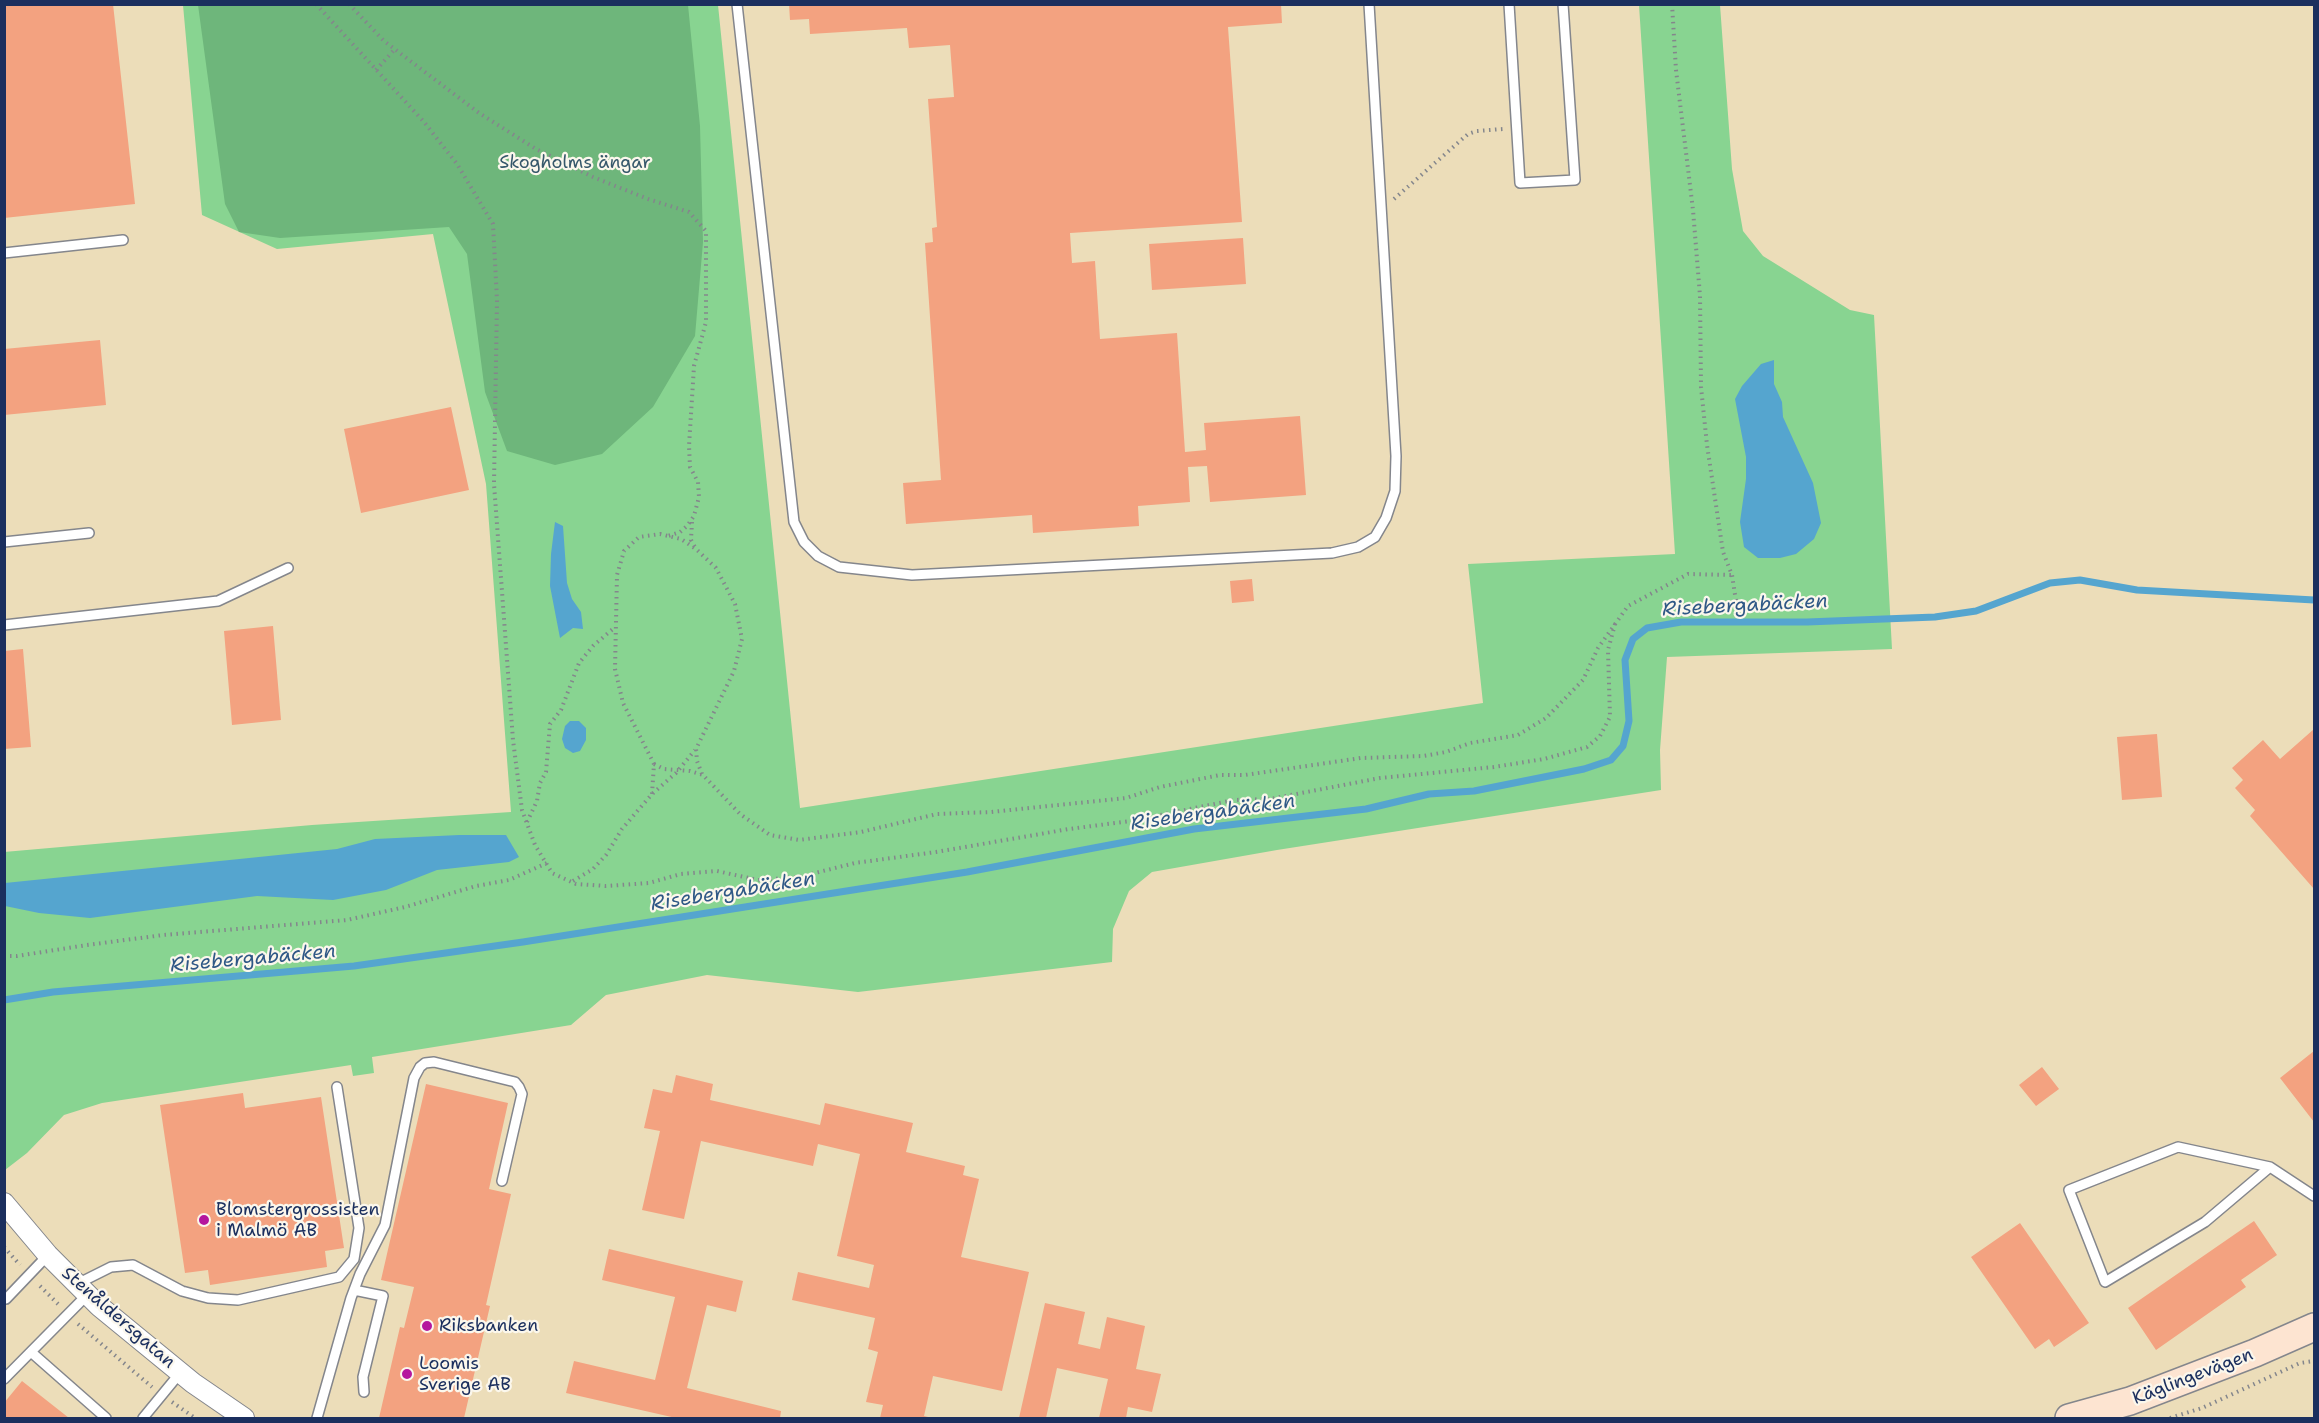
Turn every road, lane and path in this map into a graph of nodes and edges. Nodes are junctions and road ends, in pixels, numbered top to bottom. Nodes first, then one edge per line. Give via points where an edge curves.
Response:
1 (316, 4) edge
2 (349, 4) edge
3 (738, 4) edge
4 (1369, 4) edge
5 (1509, 4) edge
6 (1563, 4) edge
7 (1672, 4) edge
8 (395, 49) junction
9 (376, 70) junction
10 (1516, 128) junction
11 (1383, 209) junction
12 (123, 240) dead end
13 (4, 253) edge
14 (692, 518) junction
15 (89, 533) dead end
16 (668, 536) junction
17 (4, 542) edge
18 (696, 549) junction
19 (288, 568) dead end
20 (1732, 575) junction
21 (1738, 614) dead end
22 (1615, 624) junction
23 (4, 625) edge
24 (615, 627) junction
25 (696, 749) junction
26 (654, 764) junction
27 (678, 770) junction
28 (702, 775) junction
29 (652, 794) junction
30 (527, 823) junction
31 (547, 863) junction
32 (572, 882) junction
33 (4, 956) edge
34 (337, 1087) dead end
35 (2270, 1167) junction
36 (502, 1181) dead end
37 (2314, 1196) edge
38 (4, 1203) edge
39 (4, 1247) edge
40 (48, 1255) junction
41 (30, 1276) junction
42 (82, 1289) junction
43 (354, 1290) junction
44 (4, 1298) edge
45 (68, 1314) junction
46 (2314, 1327) edge
47 (31, 1352) junction
48 (2314, 1361) edge
49 (180, 1373) junction
50 (4, 1379) edge
51 (364, 1392) dead end
52 (161, 1394) junction
53 (106, 1419) edge
54 (143, 1419) edge
55 (195, 1419) edge
56 (244, 1419) edge
57 (317, 1419) edge
58 (2069, 1419) edge
59 (2170, 1419) edge

1 - 9 path
2 - 8 path
3 - 11 lane via 794,522 804,542 818,556 839,567 912,575 1309,555 1358,548 1375,537 1395,491 1396,456
4 - 11 lane
5 - 10 lane
6 - 10 lane via 1575,180 1520,183
7 - 20 path via 1697,264 1707,446 1723,552
8 - 9 path
8 - 14 path via 479,113 536,148 593,177 689,212 706,231 706,322 694,366 689,446 690,467 698,482 699,497
9 - 30 path via 457,164 493,224 497,300 494,484 513,740
10 - 11 path via 1472,131
12 - 13 lane
14 - 16 path via 680,532
14 - 18 path via 691,540
15 - 17 lane
16 - 18 path
16 - 24 path via 639,537 624,551 616,575
18 - 25 path via 716,568 735,604 742,639 734,671
19 - 23 lane via 218,601
20 - 21 path
20 - 22 path via 1688,574 1628,606
22 - 28 path via 1583,680 1546,718 1518,735 1423,756 1361,758 1220,775 1126,798 937,814 861,832 799,840 770,835 740,814
22 - 32 path via 1608,650 1610,717 1587,747 1544,759 1380,778 1270,799 1234,800 1131,821 855,863 799,877 758,880 717,871 681,874 649,883 606,886
24 - 26 path via 615,669 623,704
24 - 30 path via 579,663 561,710 550,724 546,772
25 - 27 path
25 - 28 path
26 - 27 path
26 - 29 path
27 - 28 path
27 - 29 path
29 - 32 path via 606,855
30 - 31 path
31 - 32 path via 552,873
31 - 33 path via 509,880 347,920 163,936
34 - 42 lane via 359,1228 354,1259 339,1277 238,1300 182,1291 133,1265 111,1267
35 - 35 lane via 2178,1146 2069,1190 2105,1282 2205,1222
35 - 37 lane
36 - 43 lane via 522,1095 519,1087 514,1082 425,1063 414,1078 386,1225
38 - 40 street, Stenåldersgatan
39 - 41 path
40 - 41 lane
40 - 42 street, Stenåldersgatan
41 - 44 lane
41 - 45 path
42 - 45 lane
42 - 49 street, Stenåldersgatan
43 - 51 lane via 383,1296 363,1377
43 - 57 lane
45 - 47 lane
45 - 52 path
46 - 58 main road, Käglingevägen via 2130,1401
47 - 50 lane
47 - 53 lane
48 - 59 path via 2301,1363
49 - 52 lane
49 - 56 street, Stenåldersgatan
52 - 54 lane
52 - 55 path

